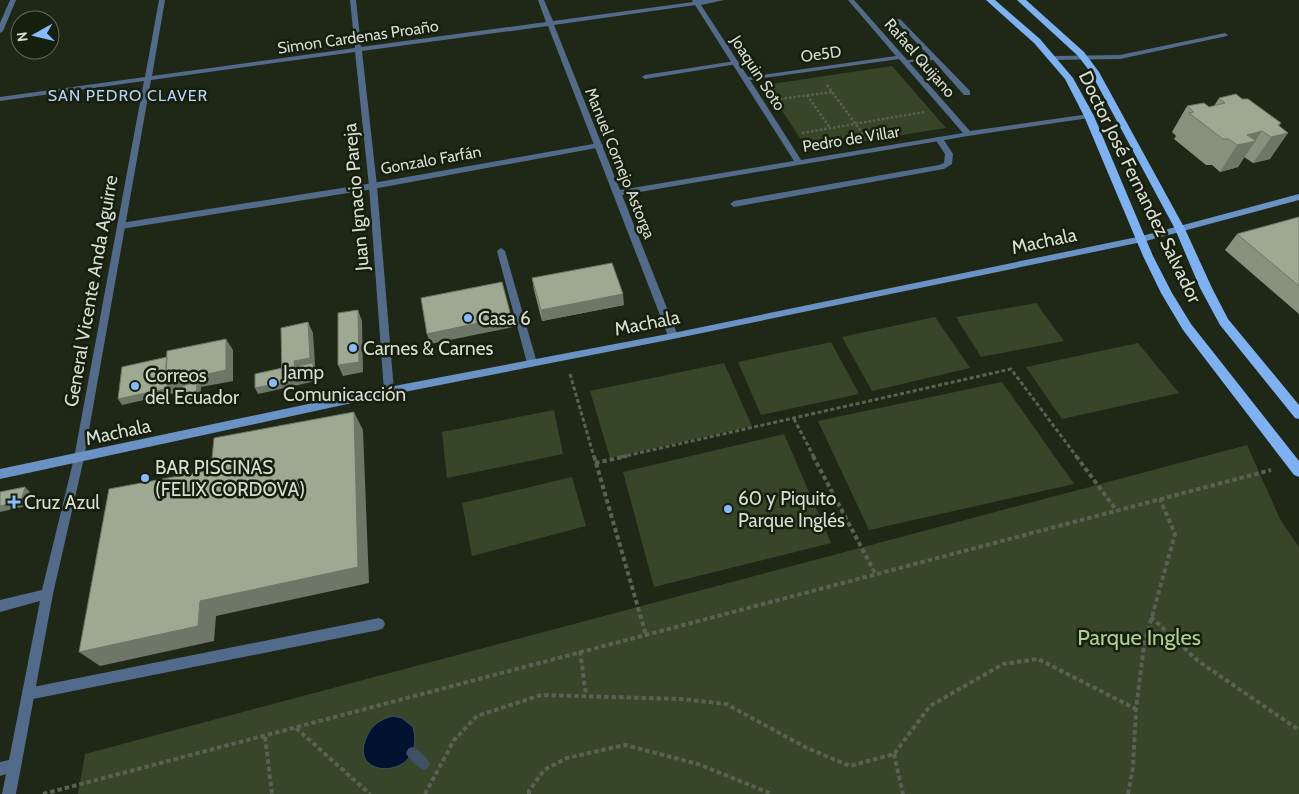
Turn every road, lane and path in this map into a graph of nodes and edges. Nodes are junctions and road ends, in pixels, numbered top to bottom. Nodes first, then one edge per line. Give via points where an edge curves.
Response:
1 (13, 0) edge
2 (162, 0) edge
3 (353, 0) edge
4 (541, 0) edge
5 (720, 0) edge
6 (851, 0) edge
7 (990, 0) edge
8 (1020, 0) edge
9 (696, 2) edge
10 (898, 20) dead end
11 (2, 23) edge
12 (550, 24) junction
13 (0, 30) edge
14 (1225, 35) dead end
15 (358, 50) junction
16 (935, 58) junction
17 (1054, 58) junction
18 (1084, 58) junction
19 (903, 59) junction
20 (735, 63) junction
21 (645, 77) dead end
22 (149, 79) junction
23 (746, 79) junction
24 (824, 80) dead end
25 (832, 92) junction
26 (967, 93) dead end
27 (807, 95) junction
28 (0, 99) edge
29 (772, 101) dead end
30 (924, 112) dead end
31 (1089, 116) junction
32 (855, 124) junction
33 (830, 128) junction
34 (794, 134) dead end
35 (968, 134) junction
36 (865, 137) dead end
37 (938, 139) junction
38 (599, 145) junction
39 (799, 162) junction
40 (373, 186) junction
41 (618, 193) junction
42 (1299, 197) edge
43 (734, 204) dead end
44 (121, 226) junction
45 (1180, 229) junction
46 (1142, 239) junction
47 (501, 251) dead end
48 (673, 336) junction
49 (564, 356) junction
50 (532, 363) junction
51 (389, 391) junction
52 (1299, 414) edge
53 (794, 419) junction
54 (78, 458) junction
55 (595, 463) junction
56 (1296, 468) edge
57 (0, 474) edge
58 (1160, 499) junction
59 (1116, 511) junction
60 (876, 574) junction
61 (47, 594) junction
62 (0, 606) edge
63 (1151, 617) junction
64 (379, 624) dead end
65 (646, 635) junction
66 (580, 651) junction
67 (28, 694) junction
68 (586, 695) junction
69 (1136, 709) junction
70 (296, 728) junction
71 (1299, 730) edge
72 (265, 737) junction
73 (894, 754) junction
74 (15, 765) junction
75 (0, 769) edge
76 (9, 794) edge
77 (43, 794) edge
78 (272, 794) edge
79 (370, 794) edge
80 (425, 794) edge
81 (529, 794) edge
82 (772, 794) edge
83 (903, 794) edge
84 (1128, 794) edge

1 - 11 street
2 - 22 street, General Vicente Anda Aguirre
3 - 15 street, Juan Ignacio Pareja
4 - 12 street, Manuel Cornejo Astorga
5 - 9 street, Simon Cardenas Proaño
6 - 19 street, Rafael Quijano
7 - 17 main road, Doctor José Fernandez Salvador
8 - 18 main road, Doctor José Fernandez Salvador
9 - 12 street, Simon Cardenas Proaño
9 - 20 street, Joaquin Soto
10 - 16 street
11 - 13 street
12 - 15 street, Simon Cardenas Proaño
12 - 38 street, Manuel Cornejo Astorga
14 - 18 street via 1120,56
15 - 22 street, Simon Cardenas Proaño
15 - 40 street, Juan Ignacio Pareja
16 - 19 street, Oe5D
16 - 26 street
17 - 18 street
17 - 31 main road, Doctor José Fernandez Salvador via 1069,78
18 - 45 main road, Doctor José Fernandez Salvador via 1118,112
19 - 23 street, Oe5D
19 - 35 street, Rafael Quijano
20 - 21 street
20 - 23 street, Joaquin Soto
22 - 28 street, Simon Cardenas Proaño
22 - 44 street, General Vicente Anda Aguirre
23 - 39 street, Joaquin Soto
24 - 25 path
25 - 27 path
25 - 32 path
27 - 29 path
27 - 33 path
30 - 32 path
31 - 35 street, Pedro de Villar
31 - 46 main road, Doctor José Fernandez Salvador
32 - 33 path
32 - 36 path
33 - 34 path
35 - 37 street, Pedro de Villar
37 - 39 street, Pedro de Villar
37 - 43 street via 949,154 948,164 941,167
38 - 40 street, Gonzalo Farfán
38 - 41 street, Manuel Cornejo Astorga
39 - 41 street, Pedro de Villar
40 - 44 street, Gonzalo Farfán
40 - 51 street, Juan Ignacio Pareja
41 - 48 street, Manuel Cornejo Astorga
42 - 45 main road, Machala
44 - 54 street, General Vicente Anda Aguirre
45 - 46 main road, Machala
45 - 52 main road, Doctor José Fernandez Salvador via 1224,322
46 - 48 main road, Machala
46 - 56 main road, Doctor José Fernandez Salvador via 1187,327
47 - 50 street
48 - 49 main road, Machala
49 - 50 main road, Machala
49 - 55 path
50 - 51 main road, Machala
51 - 54 main road, Machala
53 - 55 path
53 - 59 path via 1011,369
53 - 60 path
54 - 57 main road, Machala
54 - 61 street, General Vicente Anda Aguirre
55 - 65 path
56 - 58 path
58 - 59 path
58 - 63 path via 1174,534
59 - 60 path
60 - 65 path
61 - 62 street
61 - 67 street, General Vicente Anda Aguirre
63 - 69 path
63 - 71 path via 1198,662
64 - 67 street
65 - 66 path
66 - 68 path
66 - 70 path
67 - 74 street, General Vicente Anda Aguirre
68 - 73 path via 726,704 807,748 850,766
68 - 80 path via 542,695 477,716 454,740
69 - 73 path via 1038,659 1003,664 930,706
69 - 84 path
70 - 72 path
70 - 79 path
72 - 77 path
72 - 78 path
73 - 83 path
74 - 75 street
74 - 76 street, General Vicente Anda Aguirre
81 - 82 path via 544,770 567,758 625,745 698,764

